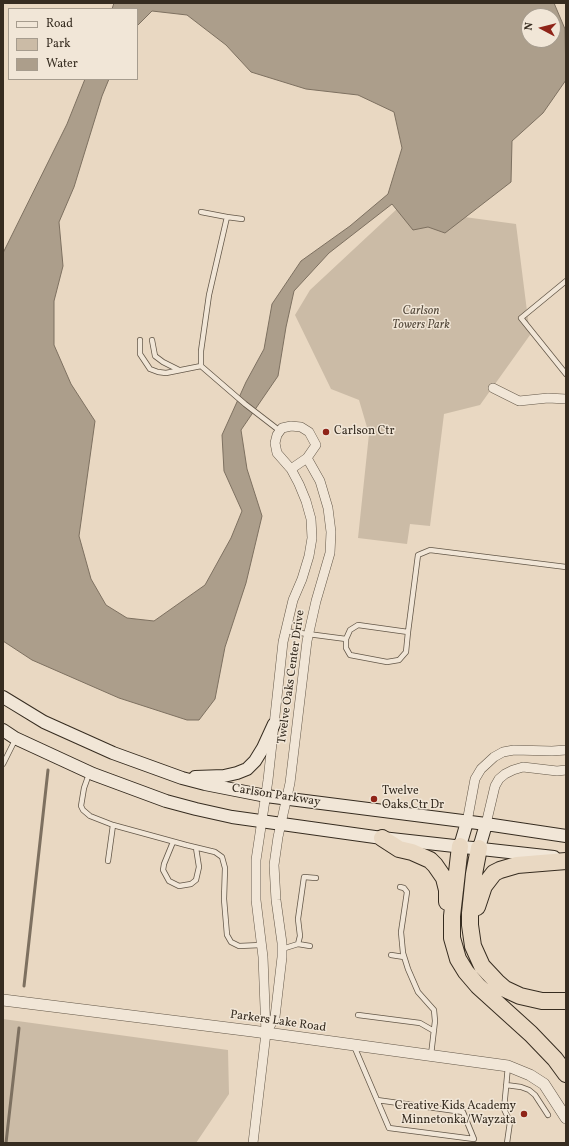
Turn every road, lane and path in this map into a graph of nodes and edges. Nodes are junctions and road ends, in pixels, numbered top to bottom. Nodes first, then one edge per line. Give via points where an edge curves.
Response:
1 (201, 212) dead end
2 (228, 217) junction
3 (242, 219) dead end
4 (566, 281) edge
5 (140, 340) dead end
6 (152, 340) dead end
7 (201, 366) junction
8 (179, 370) junction
9 (566, 374) edge
10 (492, 388) dead end
11 (566, 399) edge
12 (280, 431) junction
13 (307, 458) junction
14 (291, 469) junction
15 (566, 567) edge
16 (285, 631) junction
17 (408, 632) junction
18 (308, 634) junction
19 (346, 639) junction
20 (3, 697) edge
21 (274, 724) junction
22 (3, 730) edge
23 (15, 738) junction
24 (566, 750) edge
25 (3, 764) edge
26 (566, 770) edge
27 (90, 773) junction
28 (182, 778) junction
29 (266, 796) junction
30 (286, 799) junction
31 (262, 821) junction
32 (467, 822) junction
33 (280, 823) junction
34 (486, 824) junction
35 (113, 825) junction
36 (566, 836) edge
37 (382, 838) junction
38 (173, 842) junction
39 (460, 846) junction
40 (196, 848) junction
41 (479, 848) junction
42 (566, 860) edge
43 (108, 861) dead end
44 (316, 878) dead end
45 (400, 887) dead end
46 (452, 932) junction
47 (471, 940) junction
48 (262, 944) junction
49 (298, 944) junction
50 (310, 946) dead end
51 (282, 949) junction
52 (391, 955) dead end
53 (404, 957) junction
54 (3, 1000) edge
55 (566, 1001) edge
56 (358, 1014) dead end
57 (434, 1031) junction
58 (266, 1033) junction
59 (354, 1046) junction
60 (430, 1055) junction
61 (508, 1066) junction
62 (566, 1074) edge
63 (506, 1085) junction
64 (377, 1100) junction
65 (548, 1115) dead end
66 (566, 1118) edge
67 (253, 1143) edge
68 (507, 1143) edge

1 - 2 lane
2 - 3 lane
2 - 7 lane via 209,295
4 - 9 lane via 521,318
5 - 8 lane via 140,354 150,369 162,373
6 - 8 lane via 155,356
7 - 8 lane
7 - 12 lane
10 - 11 street via 519,401
12 - 13 street via 291,426 301,427 309,432 316,445
12 - 14 street, Twelve Oaks Center Drive via 275,443 277,453
13 - 14 street
13 - 18 street, Twelve Oaks Center Drive via 320,482 328,508 331,532 330,553
14 - 16 street, Twelve Oaks Center Drive via 306,501 311,519 312,538 309,556
15 - 17 lane via 430,550 418,555
16 - 18 lane
16 - 21 street, Twelve Oaks Center Drive
17 - 19 lane via 358,625 350,630
17 - 19 lane via 406,652 400,660 387,662 350,655 346,648
18 - 19 lane
18 - 30 street, Twelve Oaks Center Drive
20 - 28 main road, Carlson Parkway via 44,722 90,743
21 - 28 main road via 263,748 247,769 224,776
21 - 29 street, Twelve Oaks Center Drive
22 - 23 main road
23 - 25 lane
23 - 27 main road
24 - 32 street via 514,750 494,756 475,779
26 - 34 street via 523,767 505,774 494,786
27 - 31 main road via 166,801 232,817
27 - 35 lane via 81,806 90,816
28 - 29 main road, Carlson Parkway
29 - 30 main road, Carlson Parkway
29 - 31 street, Twelve Oaks Center Drive
30 - 32 main road, Carlson Parkway
30 - 33 street, Twelve Oaks Center Drive
31 - 33 main road
31 - 48 street, Twelve Oaks Center Drive via 255,878
32 - 34 main road, Carlson Parkway
32 - 39 main road
33 - 37 main road
33 - 51 street, Twelve Oaks Center Drive via 274,865
34 - 36 main road, Carlson Parkway
34 - 41 main road
35 - 38 lane
35 - 43 lane
37 - 39 main road
37 - 46 highway via 400,849 430,860 440,871 447,890
38 - 40 lane
38 - 40 lane via 163,870 169,881 179,886 191,884 196,880 199,867
39 - 41 main road
39 - 46 highway
40 - 48 lane via 215,852 222,857 225,868 227,935 231,942 239,946
41 - 42 main road
41 - 47 highway via 470,913
42 - 47 highway via 517,865 494,873 480,893
44 - 49 lane via 304,877 298,918
45 - 53 lane via 407,892 401,932
46 - 62 highway via 458,959 466,972 547,1050
47 - 55 highway via 482,966 505,989 531,999
48 - 58 street, Twelve Oaks Center Drive
49 - 50 lane
49 - 51 lane
51 - 58 street, Twelve Oaks Center Drive via 275,1017
52 - 53 lane
53 - 57 lane via 418,992 434,1010
54 - 58 street, Parkers Lake Road
56 - 57 lane via 420,1023
57 - 60 lane
58 - 59 street, Parkers Lake Road
58 - 67 street, Twelve Oaks Center Drive
59 - 60 street, Parkers Lake Road
59 - 64 lane
60 - 61 street, Parkers Lake Road
61 - 63 lane
61 - 66 street, Parkers Lake Road via 544,1084
63 - 65 lane via 529,1090
63 - 68 lane via 504,1109 510,1122
64 - 64 lane via 389,1128 474,1139 463,1112

